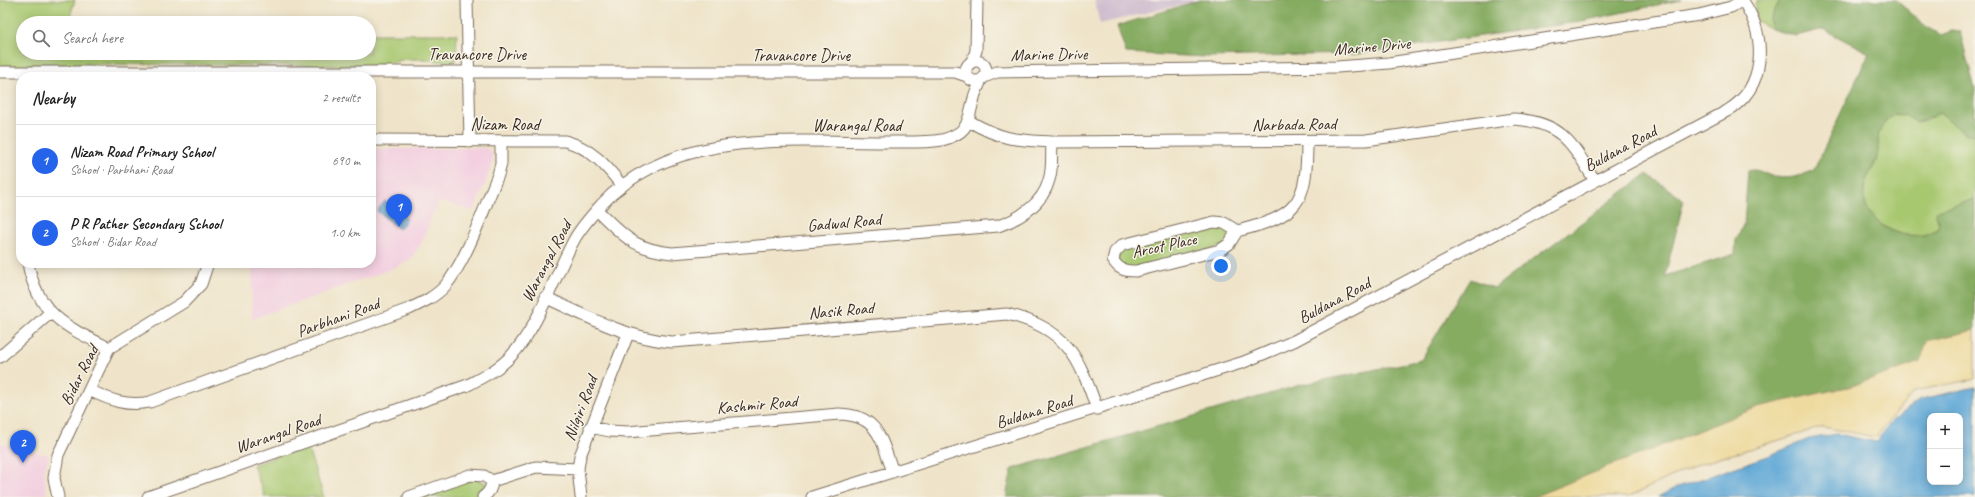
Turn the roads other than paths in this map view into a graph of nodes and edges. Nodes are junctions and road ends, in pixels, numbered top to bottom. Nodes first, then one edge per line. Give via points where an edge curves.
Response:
1 (467, 0) edge
2 (977, 0) edge
3 (1743, 0) edge
4 (468, 71) junction
5 (976, 71) junction
6 (0, 72) edge
7 (969, 121) junction
8 (376, 140) edge
9 (501, 141) junction
10 (470, 142) junction
11 (1052, 142) junction
12 (1307, 142) junction
13 (1595, 181) junction
14 (622, 186) junction
15 (597, 210) junction
16 (1238, 231) junction
17 (29, 268) edge
18 (206, 268) edge
19 (545, 298) junction
20 (50, 313) junction
21 (628, 334) junction
22 (109, 348) junction
23 (0, 357) edge
24 (89, 390) junction
25 (1097, 409) junction
26 (590, 427) junction
27 (578, 469) junction
28 (892, 472) junction
29 (492, 481) junction
30 (58, 497) edge
31 (148, 497) edge
32 (409, 497) edge
33 (483, 497) edge
34 (581, 497) edge
35 (812, 497) edge

1 - 4 street
2 - 5 street
3 - 5 street, Marine Drive via 1725,9 1699,15 1389,63 1337,67
3 - 13 street, Buldana Road via 1756,32 1759,63 1757,75 1742,99 1727,111
4 - 5 street, Travancore Drive
4 - 6 street, Travancore Drive
4 - 10 street
5 - 7 street
7 - 11 street, Narbada Road via 996,136
7 - 14 street, Warangal Road via 961,132 953,137 930,142 772,142 718,147 664,162
8 - 10 street, Nizam Road
9 - 10 street, Nizam Road
9 - 14 street, Nizam Road via 565,141 579,145 601,160
9 - 24 street, Parbhani Road via 501,164 498,175 462,258 445,286 424,302 409,310 150,402 129,405 107,399
11 - 12 street, Narbada Road
11 - 15 street, Gadwal Road via 1049,180 1041,196 1023,215 998,226 672,253 653,251 636,245
12 - 13 street, Narbada Road via 1366,140 1514,119 1530,120 1548,125 1561,134 1574,147
12 - 16 street via 1305,183 1296,202 1281,218
13 - 25 street, Buldana Road via 1294,341 1244,362
14 - 15 street, Warangal Road
15 - 19 street, Warangal Road via 575,238
16 - 16 street, Arcot Place via 1224,223 1214,222 1122,245 1115,252 1113,260 1117,267 1136,271 1220,250 1229,244
17 - 20 street via 31,282
18 - 22 street, Bidar Road via 201,284 184,302
19 - 21 street, Nasik Road
19 - 31 street, Warangal Road via 530,330 511,356 499,367 468,385
20 - 22 street via 76,332
20 - 23 street
21 - 25 street, Nasik Road via 659,341 684,341 1007,314 1042,325 1068,346 1081,364
21 - 26 street, Nilgiri Road
22 - 24 street, Bidar Road
24 - 30 street, Bidar Road via 58,455 54,478
25 - 28 street, Buldana Road
26 - 27 street, Nilgiri Road
26 - 28 street, Kashmir Road via 627,432 852,415 862,418 877,430
27 - 29 street via 536,467
27 - 34 street, Nilgiri Road
28 - 35 street, Buldana Road
29 - 32 street via 484,476 470,475
29 - 33 street via 489,492

